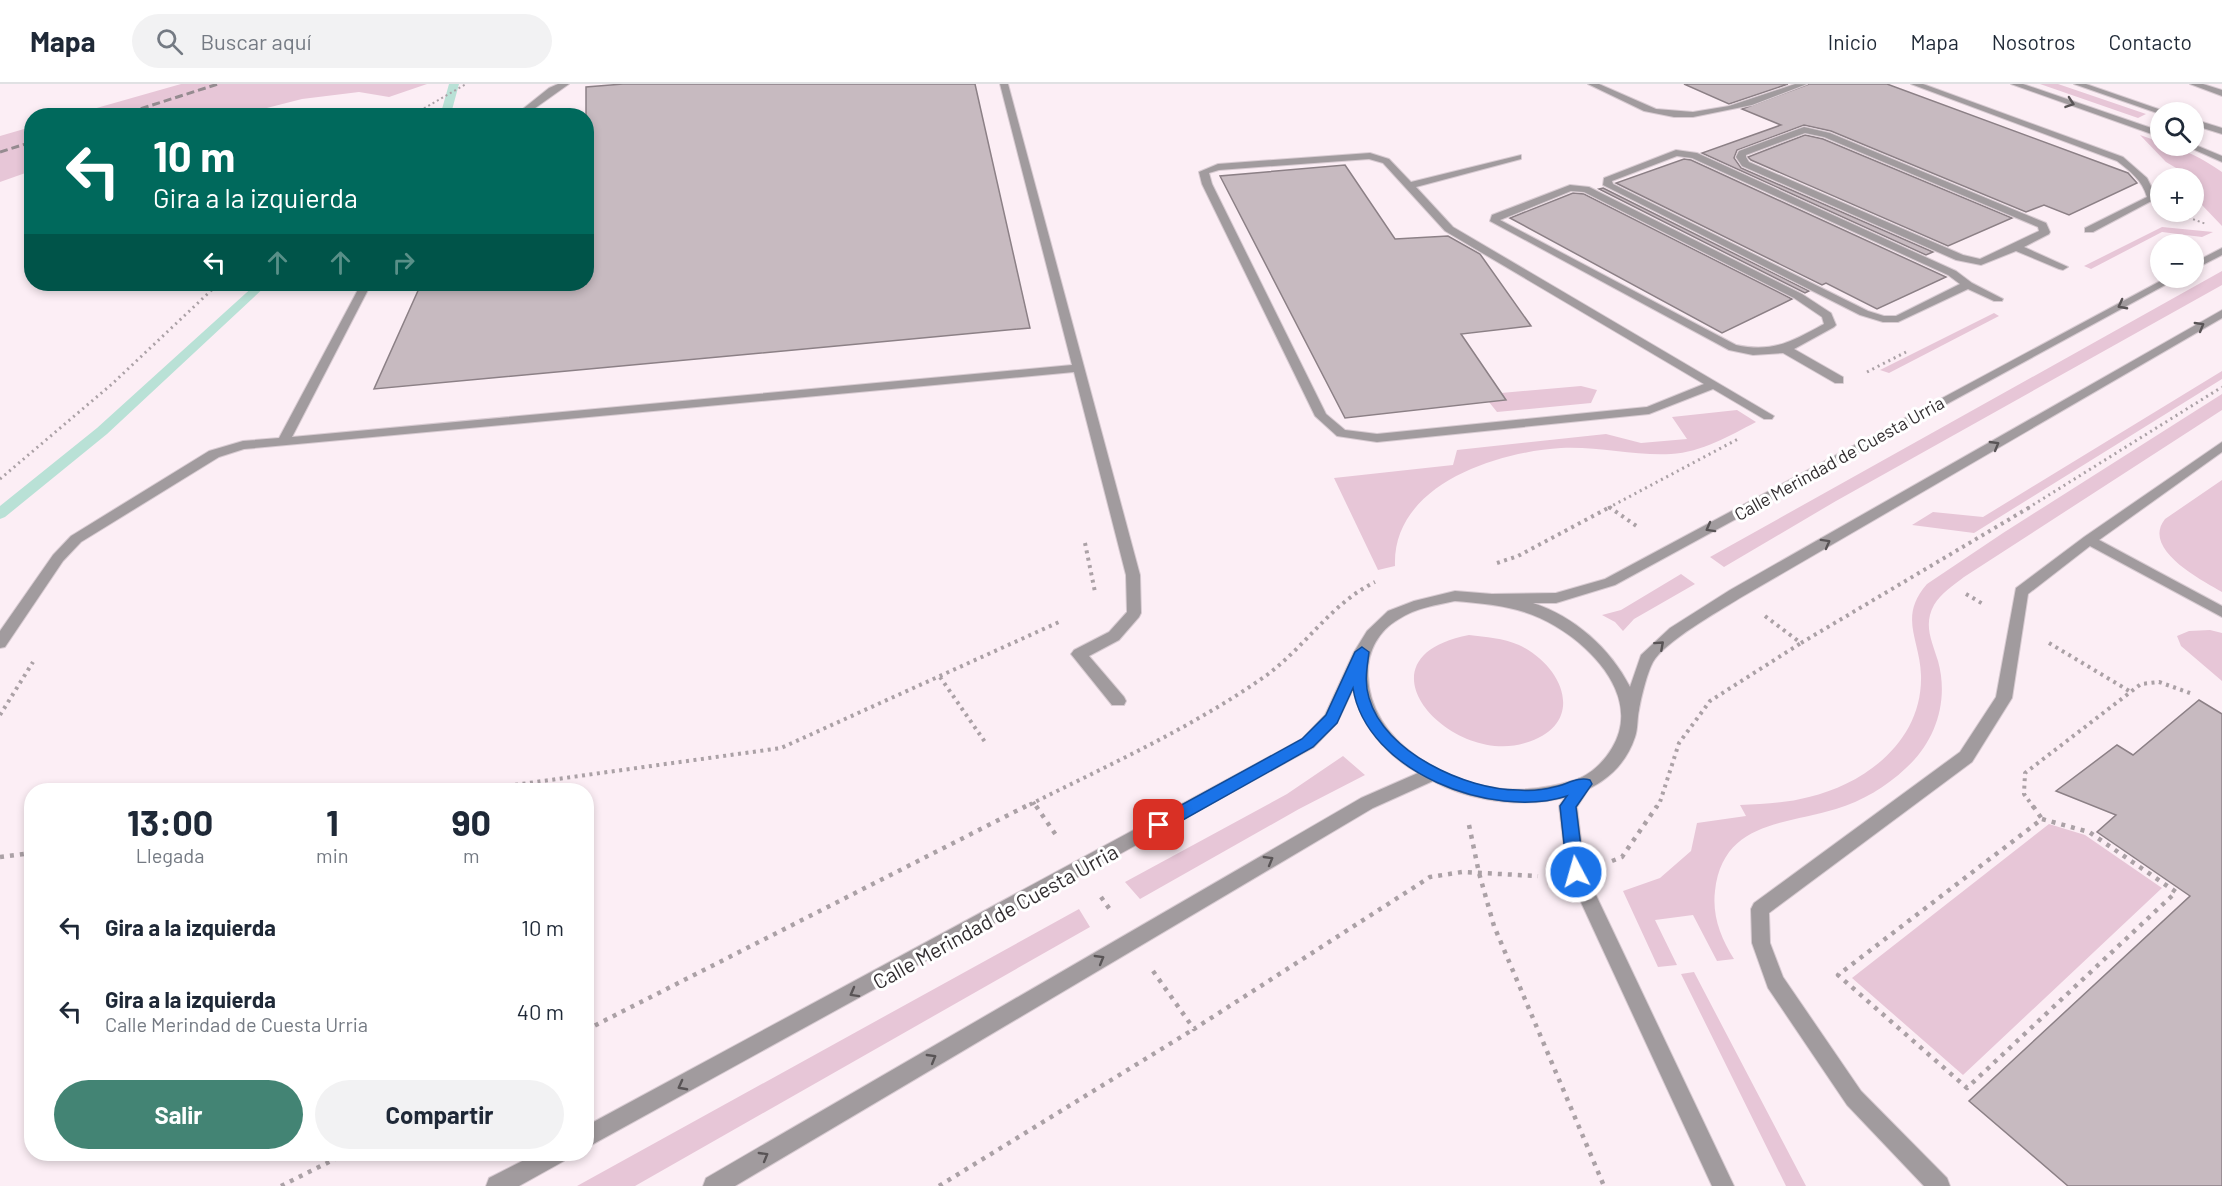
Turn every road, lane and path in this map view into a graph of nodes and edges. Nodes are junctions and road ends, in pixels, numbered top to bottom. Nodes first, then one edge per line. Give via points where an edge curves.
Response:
1 (466, 84) edge
2 (565, 84) edge
3 (1004, 84) edge
4 (1592, 84) edge
5 (1803, 84) edge
6 (1915, 84) edge
7 (2015, 84) edge
8 (2078, 84) edge
9 (2194, 84) edge
10 (2222, 93) edge
11 (425, 108) edge
12 (528, 108) edge
13 (2150, 108) edge
14 (2039, 119) dead end
15 (2027, 125) junction
16 (2204, 125) edge
17 (2150, 131) edge
18 (2222, 131) edge
19 (2204, 151) edge
20 (1518, 157) dead end
21 (2222, 159) edge
22 (1409, 186) junction
23 (2200, 222) edge
24 (2211, 226) dead end
25 (2089, 230) dead end
26 (2016, 247) junction
27 (2222, 251) edge
28 (2204, 261) edge
29 (2063, 267) dead end
30 (1968, 285) junction
31 (2154, 288) edge
32 (210, 291) edge
33 (362, 291) edge
34 (1998, 299) dead end
35 (2222, 313) edge
36 (1785, 349) junction
37 (1908, 351) dead end
38 (1078, 368) junction
39 (1866, 372) dead end
40 (1839, 380) dead end
41 (1714, 384) junction
42 (2222, 387) edge
43 (1768, 416) dead end
44 (1743, 436) dead end
45 (284, 440) junction
46 (2222, 446) edge
47 (0, 479) edge
48 (1609, 507) junction
49 (1083, 536) dead end
50 (2089, 540) junction
51 (1671, 549) junction
52 (1490, 563) dead end
53 (1385, 579) dead end
54 (1095, 593) dead end
55 (1735, 594) junction
56 (1493, 599) junction
57 (2222, 612) edge
58 (1066, 619) dead end
59 (0, 643) edge
60 (1801, 643) junction
61 (1362, 652) junction
62 (36, 656) dead end
63 (940, 677) junction
64 (2190, 693) dead end
65 (1118, 701) dead end
66 (0, 715) edge
67 (1630, 716) junction
68 (985, 742) dead end
69 (1433, 774) junction
70 (528, 783) edge
71 (1584, 784) junction
72 (1462, 787) junction
73 (1033, 802) junction
74 (2042, 819) junction
75 (24, 854) edge
76 (0, 857) edge
77 (1080, 869) junction
78 (1576, 872) junction
79 (1479, 873) junction
80 (1132, 940) junction
81 (594, 1026) edge
82 (1194, 1029) junction
83 (594, 1134) edge
84 (331, 1161) edge
85 (544, 1161) edge
86 (281, 1186) edge
87 (497, 1186) edge
88 (714, 1186) edge
89 (939, 1186) edge
90 (1604, 1186) edge
91 (1723, 1186) edge
92 (1939, 1186) edge

1 - 11 path
2 - 12 street
3 - 38 street
4 - 5 street via 1654,111 1683,115 1735,108
6 - 15 street
7 -> 17 street
8 - 13 street
9 - 10 street
14 - 15 street
15 - 25 street via 2120,159 2149,185 2152,198
16 - 18 street
19 - 21 street
20 - 22 street
22 - 41 street via 1449,229
22 - 41 street via 1386,161 1370,156 1218,167 1204,172 1321,416 1341,433 1377,438 1648,410
23 - 24 path
26 - 26 street via 2045,231 2042,225 1827,135 1804,130 1742,153 1745,164 1960,258 1981,262
26 - 29 street
27 - 28 street
30 - 30 street via 1898,319 1883,319 1608,185 1606,180 1676,153 1694,155 1952,273
30 - 34 street
31 -> 51 street, Calle Merindad de Cuesta Urria
32 - 47 path via 60,431
33 - 45 street
55 -> 35 street
36 - 36 street via 1830,325 1827,315 1798,296 1586,189 1570,188 1496,217 1495,221 1733,348 1753,352
36 - 40 street
37 - 39 path
38 - 45 street
38 - 65 street via 1132,575 1134,613 1114,636 1079,654
41 - 43 street
42 - 60 path via 1982,537
44 - 48 path
45 - 59 street via 243,445 214,454 89,530 57,558
46 - 50 street
48 - 51 path
48 - 52 path via 1518,556
49 - 54 path
50 - 57 street
50 - 92 street via 2022,592 2004,698 1966,757 1761,909 1761,943 1775,982 1854,1098
51 - 56 street, Calle Merindad de Cuesta Urria via 1610,582 1578,593 1557,598
53 - 73 path via 1364,587 1334,610 1279,667 1232,698
55 - 60 path
67 -> 55 street via 1646,659 1676,632
56 - 61 street, Calle Merindad de Cuesta Urria via 1455,596 1421,603 1388,618
56 - 67 street via 1544,613 1581,635 1614,669 1625,692
58 - 63 path
60 - 78 path via 1710,701 1679,743 1659,802 1622,857
61 - 69 street via 1359,680 1369,716 1396,749
61 - 77 street, Calle Merindad de Cuesta Urria via 1331,719 1308,743
62 - 66 path
63 - 68 path
63 - 70 path via 781,748
64 - 74 path via 2159,682 2141,684 2025,772 2024,794
67 - 71 street via 1629,735 1620,752 1605,770
69 - 72 street
80 -> 69 street via 1367,803
71 - 72 street via 1554,794 1518,797
71 - 78 street via 1568,806
72 - 79 path
73 - 77 path
73 - 81 path
74 - 74 path via 2089,832 2176,892 1967,1088 1838,975
75 - 76 path
77 - 80 path
77 -> 83 street, Calle Merindad de Cuesta Urria
78 - 79 path via 1514,876
78 - 91 street
79 - 82 path via 1430,877
79 - 90 path via 1494,926
80 - 82 path
88 -> 80 street
82 - 89 path
84 - 86 path
85 - 87 street

